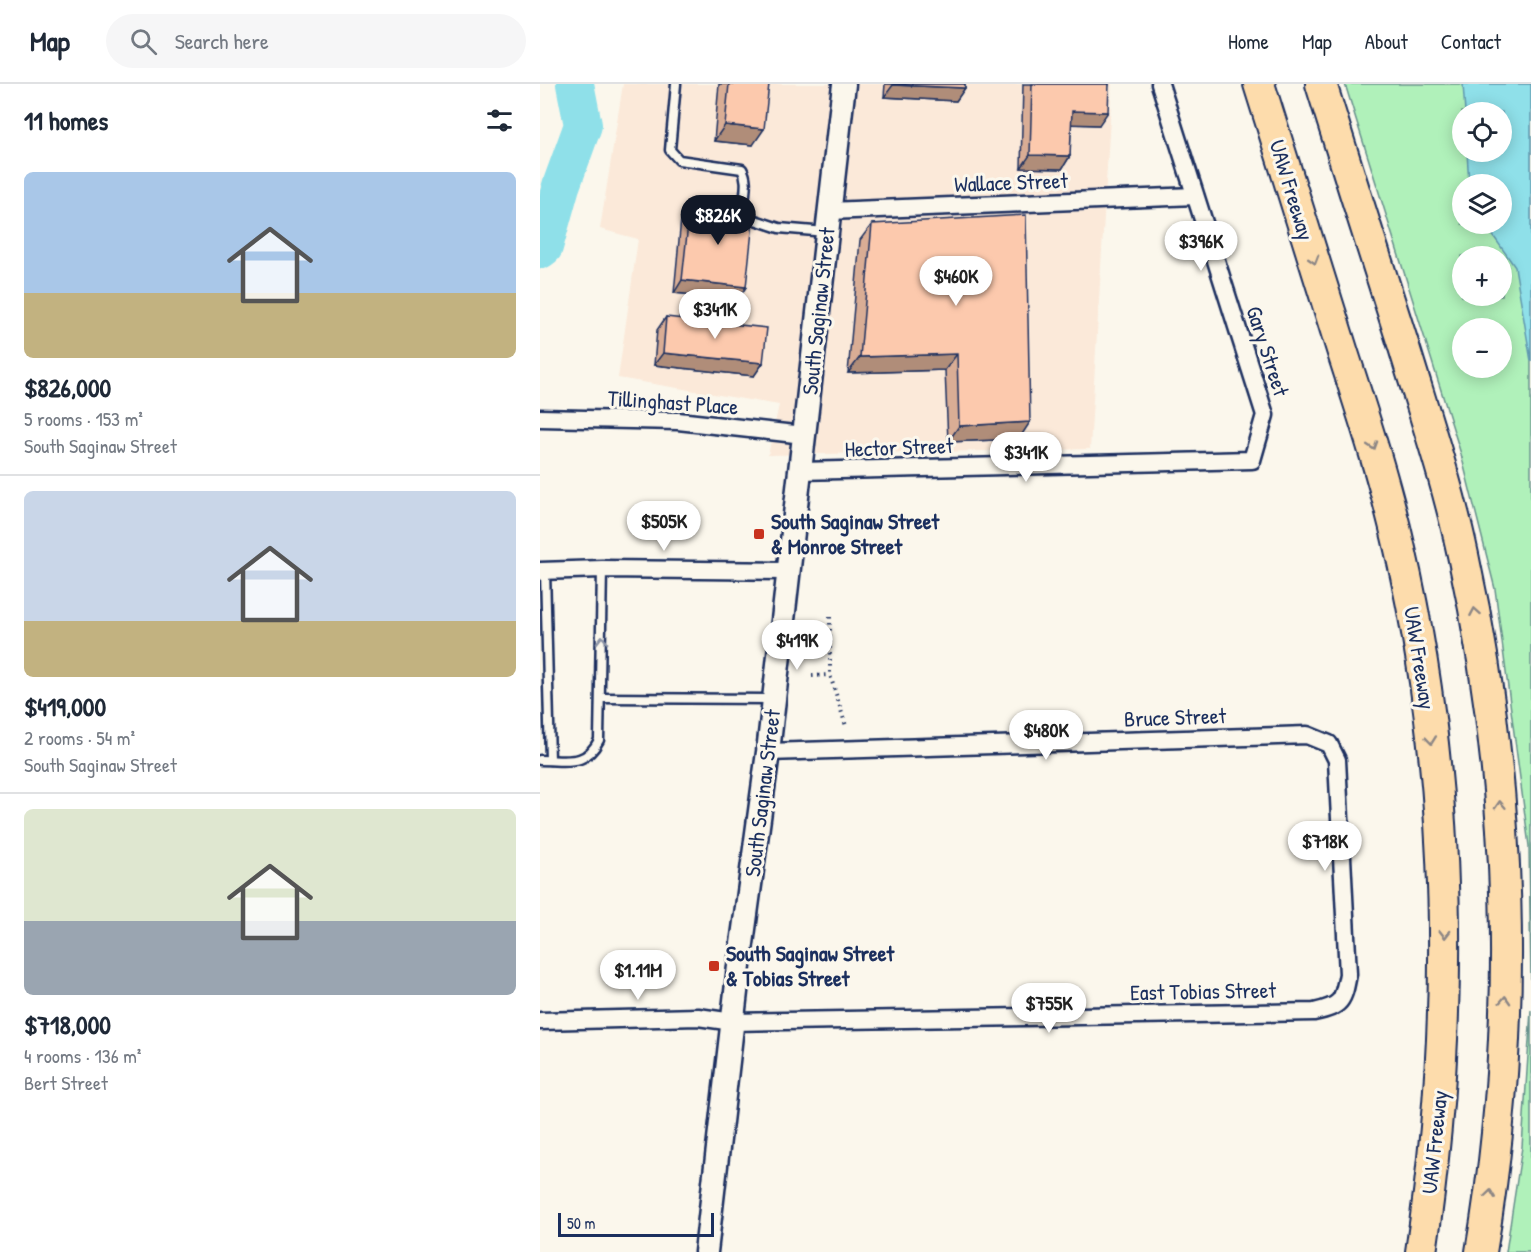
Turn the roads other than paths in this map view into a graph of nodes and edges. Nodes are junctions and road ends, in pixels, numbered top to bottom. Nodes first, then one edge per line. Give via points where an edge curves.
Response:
1 (676, 84) edge
2 (844, 84) edge
3 (1160, 84) edge
4 (1259, 84) edge
5 (1321, 84) edge
6 (1195, 196) junction
7 (828, 221) junction
8 (540, 418) edge
9 (804, 435) junction
10 (1252, 460) joint
11 (800, 471) junction
12 (602, 569) junction
13 (543, 571) edge
14 (787, 571) junction
15 (602, 698) junction
16 (774, 699) junction
17 (768, 752) junction
18 (540, 760) edge
19 (550, 760) junction
20 (1344, 996) joint
21 (540, 1021) edge
22 (733, 1022) junction
23 (706, 1252) edge
24 (1421, 1252) edge
25 (1481, 1252) edge

1 - 7 lane via 670,150 680,160 742,169 747,177 743,210 746,217 779,228
2 - 7 main road, South Saginaw Street
3 - 6 street, Gary Street
4 -> 24 highway, UAW Freeway via 1382,476 1403,560 1427,695 1443,872 1444,990 1440,1101
25 -> 5 highway via 1497,1122 1505,987 1504,874 1487,685 1463,552 1441,467
6 - 7 street, Wallace Street
6 - 10 street, Gary Street via 1265,415
7 - 9 main road, South Saginaw Street
8 - 9 street, Tillinghast Place via 678,421
9 - 11 main road, South Saginaw Street
10 - 11 street, Hector Street
11 - 14 main road, South Saginaw Street
12 - 13 street
12 - 14 street
15 -> 12 lane
13 - 19 lane
14 - 16 main road, South Saginaw Street
15 - 16 lane
15 - 19 lane via 599,740 592,754 584,759
16 - 17 main road, South Saginaw Street
17 - 20 street, Bruce Street via 1307,735 1329,744 1337,760 1348,974
17 - 22 main road, South Saginaw Street
18 - 19 lane
20 - 22 street, East Tobias Street via 1335,1007 1314,1011
21 - 22 street, East Tobias Street via 698,1017
22 - 23 main road, South Saginaw Street

